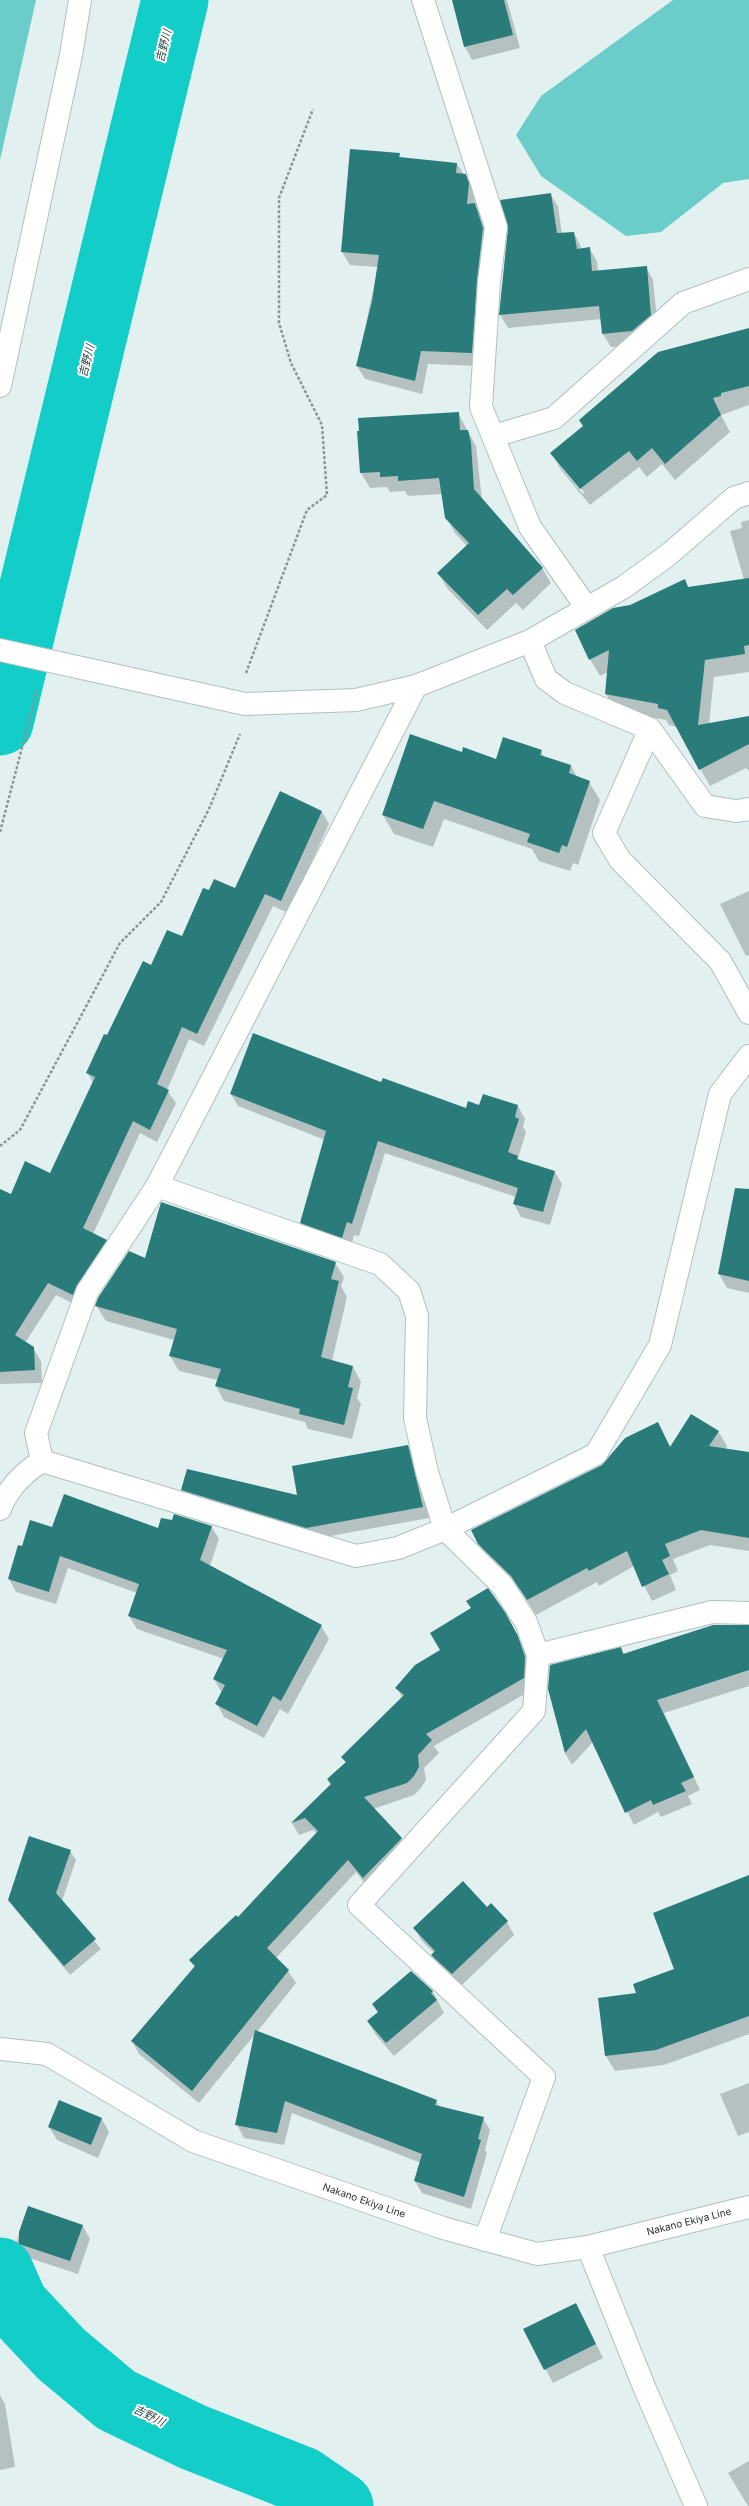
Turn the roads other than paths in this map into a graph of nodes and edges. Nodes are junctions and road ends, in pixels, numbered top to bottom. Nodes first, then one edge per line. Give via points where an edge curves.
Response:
1 (80, 0) edge
2 (423, 0) edge
3 (749, 279) edge
4 (0, 386) edge
5 (494, 436) junction
6 (749, 493) edge
7 (587, 608) junction
8 (530, 641) junction
9 (0, 650) edge
10 (416, 686) junction
11 (650, 729) junction
12 (749, 809) edge
13 (749, 1013) edge
14 (749, 1056) edge
15 (157, 1186) junction
16 (42, 1461) junction
17 (0, 1509) edge
18 (445, 1529) junction
19 (749, 1613) edge
20 (538, 1655) junction
21 (0, 2049) edge
22 (749, 2207) edge
23 (486, 2240) junction
24 (588, 2247) junction
25 (696, 2506) edge

1 - 4 street via 71,55
2 - 5 street via 496,228 489,282 481,407
3 - 5 street via 683,303 554,418
5 - 7 street via 530,527
6 - 7 street via 734,498 624,587
7 - 8 street
8 - 10 street
8 - 11 street via 546,679 565,693
9 - 10 street via 245,704 356,700
10 - 15 street
11 - 12 street via 705,806 736,811
11 - 13 street via 604,832 620,860 720,961
14 - 18 street via 720,1094 660,1345 596,1454
15 - 16 street via 87,1292 36,1433
15 - 18 street via 380,1264 409,1291 417,1316 415,1418 427,1472
16 - 17 street via 28,1470 6,1494
16 - 18 street via 356,1556 398,1548
18 - 20 street via 502,1585 526,1622
19 - 20 street via 712,1612
20 - 23 street via 534,1711 359,1905 544,2077
21 - 23 street, Nakano Ekiya Line via 47,2054 193,2141 443,2228
22 - 24 street, Nakano Ekiya Line
23 - 24 street, Nakano Ekiya Line via 537,2254
24 - 25 street via 645,2389

